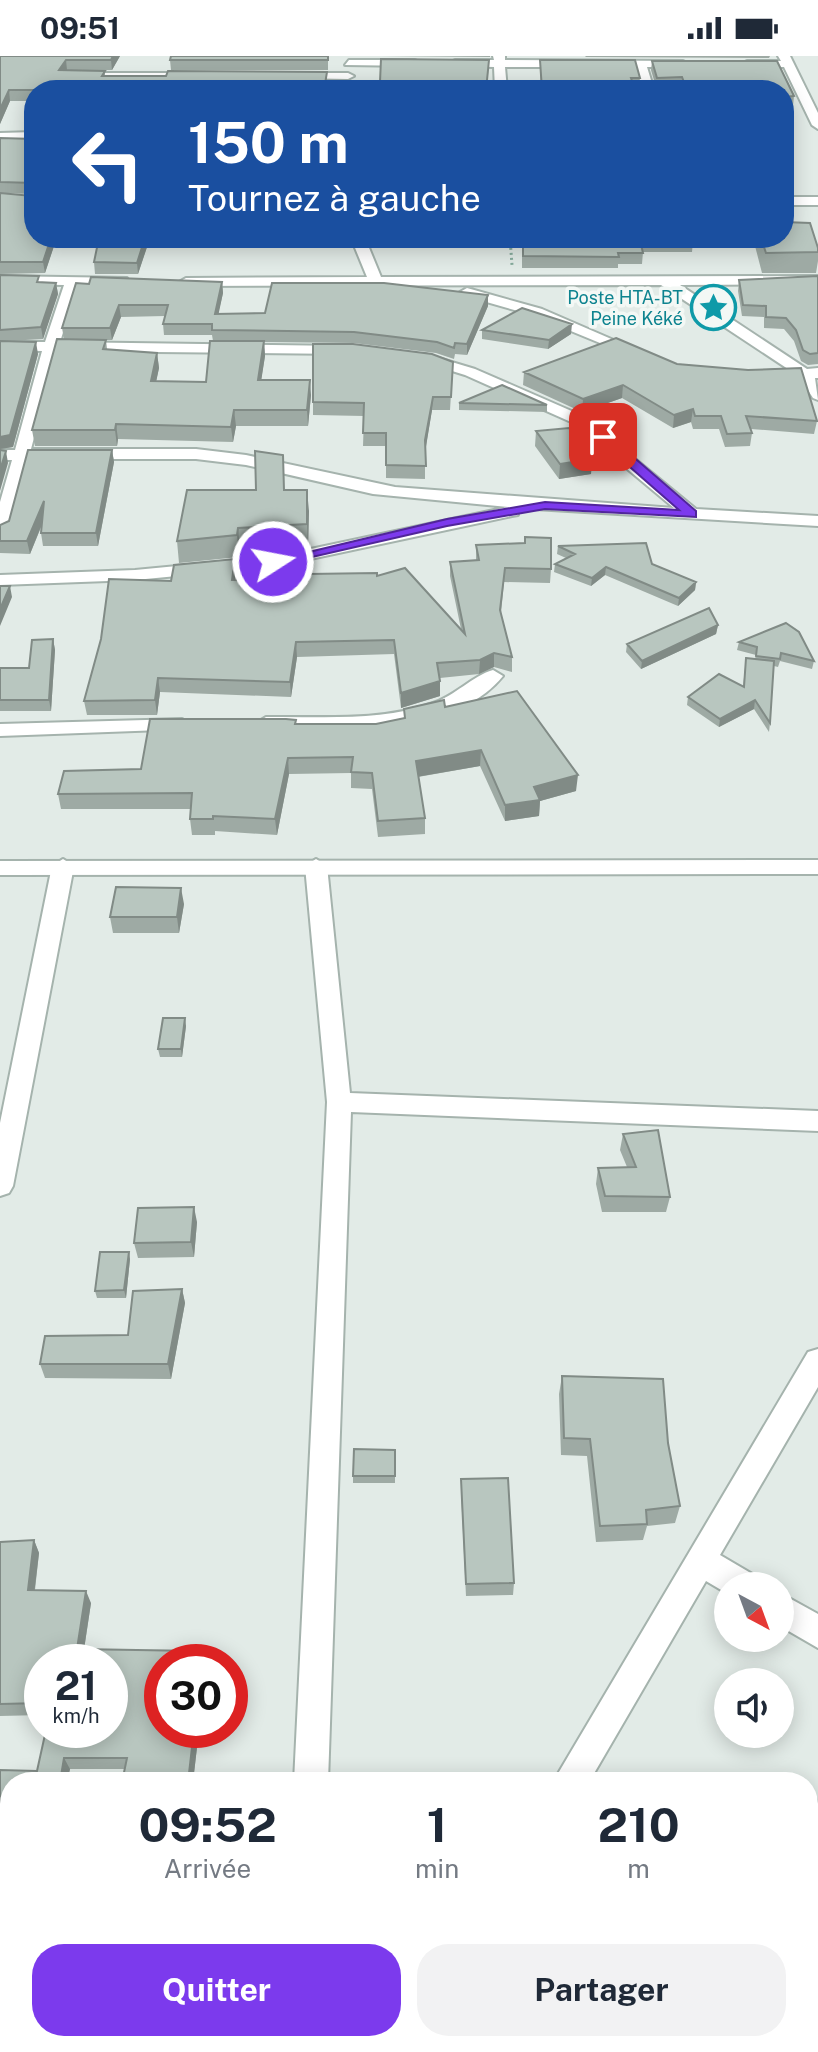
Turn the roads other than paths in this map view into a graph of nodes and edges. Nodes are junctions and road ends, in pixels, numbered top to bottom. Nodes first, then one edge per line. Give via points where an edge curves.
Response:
1 (73, 60) edge
2 (499, 60) edge
3 (785, 60) edge
4 (424, 63) edge
5 (439, 63) edge
6 (641, 64) junction
7 (700, 64) edge
8 (729, 64) edge
9 (349, 65) edge
10 (67, 76) junction
11 (208, 76) edge
12 (286, 76) edge
13 (65, 80) edge
14 (500, 80) edge
15 (645, 80) edge
16 (818, 125) edge
17 (24, 136) edge
18 (0, 137) edge
19 (794, 201) edge
20 (818, 201) edge
21 (362, 248) edge
22 (0, 280) edge
23 (818, 280) edge
24 (72, 281) junction
25 (135, 281) edge
26 (166, 281) edge
27 (665, 281) junction
28 (376, 282) junction
29 (434, 284) junction
30 (0, 346) edge
31 (51, 346) junction
32 (354, 350) edge
33 (410, 356) edge
34 (651, 359) edge
35 (761, 374) edge
36 (811, 374) edge
37 (818, 395) edge
38 (0, 455) edge
39 (21, 455) junction
40 (545, 506) junction
41 (692, 514) junction
42 (818, 521) edge
43 (0, 533) edge
44 (0, 580) edge
45 (493, 676) dead end
46 (248, 723) edge
47 (202, 725) edge
48 (0, 730) edge
49 (63, 866) junction
50 (316, 866) junction
51 (818, 867) edge
52 (0, 868) edge
53 (339, 1102) junction
54 (818, 1121) edge
55 (7, 1126) edge
56 (0, 1186) edge
57 (818, 1361) edge
58 (703, 1562) junction
59 (720, 1572) edge
60 (794, 1617) edge
61 (818, 1632) edge
62 (311, 1772) edge
63 (576, 1772) edge

1 - 10 street
2 - 5 street
2 - 6 street
2 - 14 street
3 - 8 street
3 - 16 street via 802,82
4 - 9 street
6 - 7 street
6 - 15 street
9 - 12 street
10 - 11 street
10 - 13 street
17 - 18 street
19 - 20 street
21 - 28 street
22 - 24 street
23 - 27 street
24 - 25 street
24 - 31 street
26 - 28 street
27 - 29 street
27 - 36 street
28 - 29 street
29 - 34 street via 537,312
30 - 31 street
31 - 32 street
31 - 39 street
33 - 41 street via 470,372 577,419
35 - 36 street
36 - 37 street
38 - 39 street
39 - 40 street via 137,451 225,457 331,482
39 - 43 street
40 - 41 street
40 - 44 street via 447,522 273,562
41 - 42 street
45 - 46 street via 459,699 416,715
47 - 48 street
49 - 50 street
49 - 52 street
49 - 55 street
50 - 51 street
50 - 53 street
53 - 54 street
53 - 62 street
55 - 56 street
57 - 58 street
58 - 59 street
58 - 63 street
60 - 61 street

